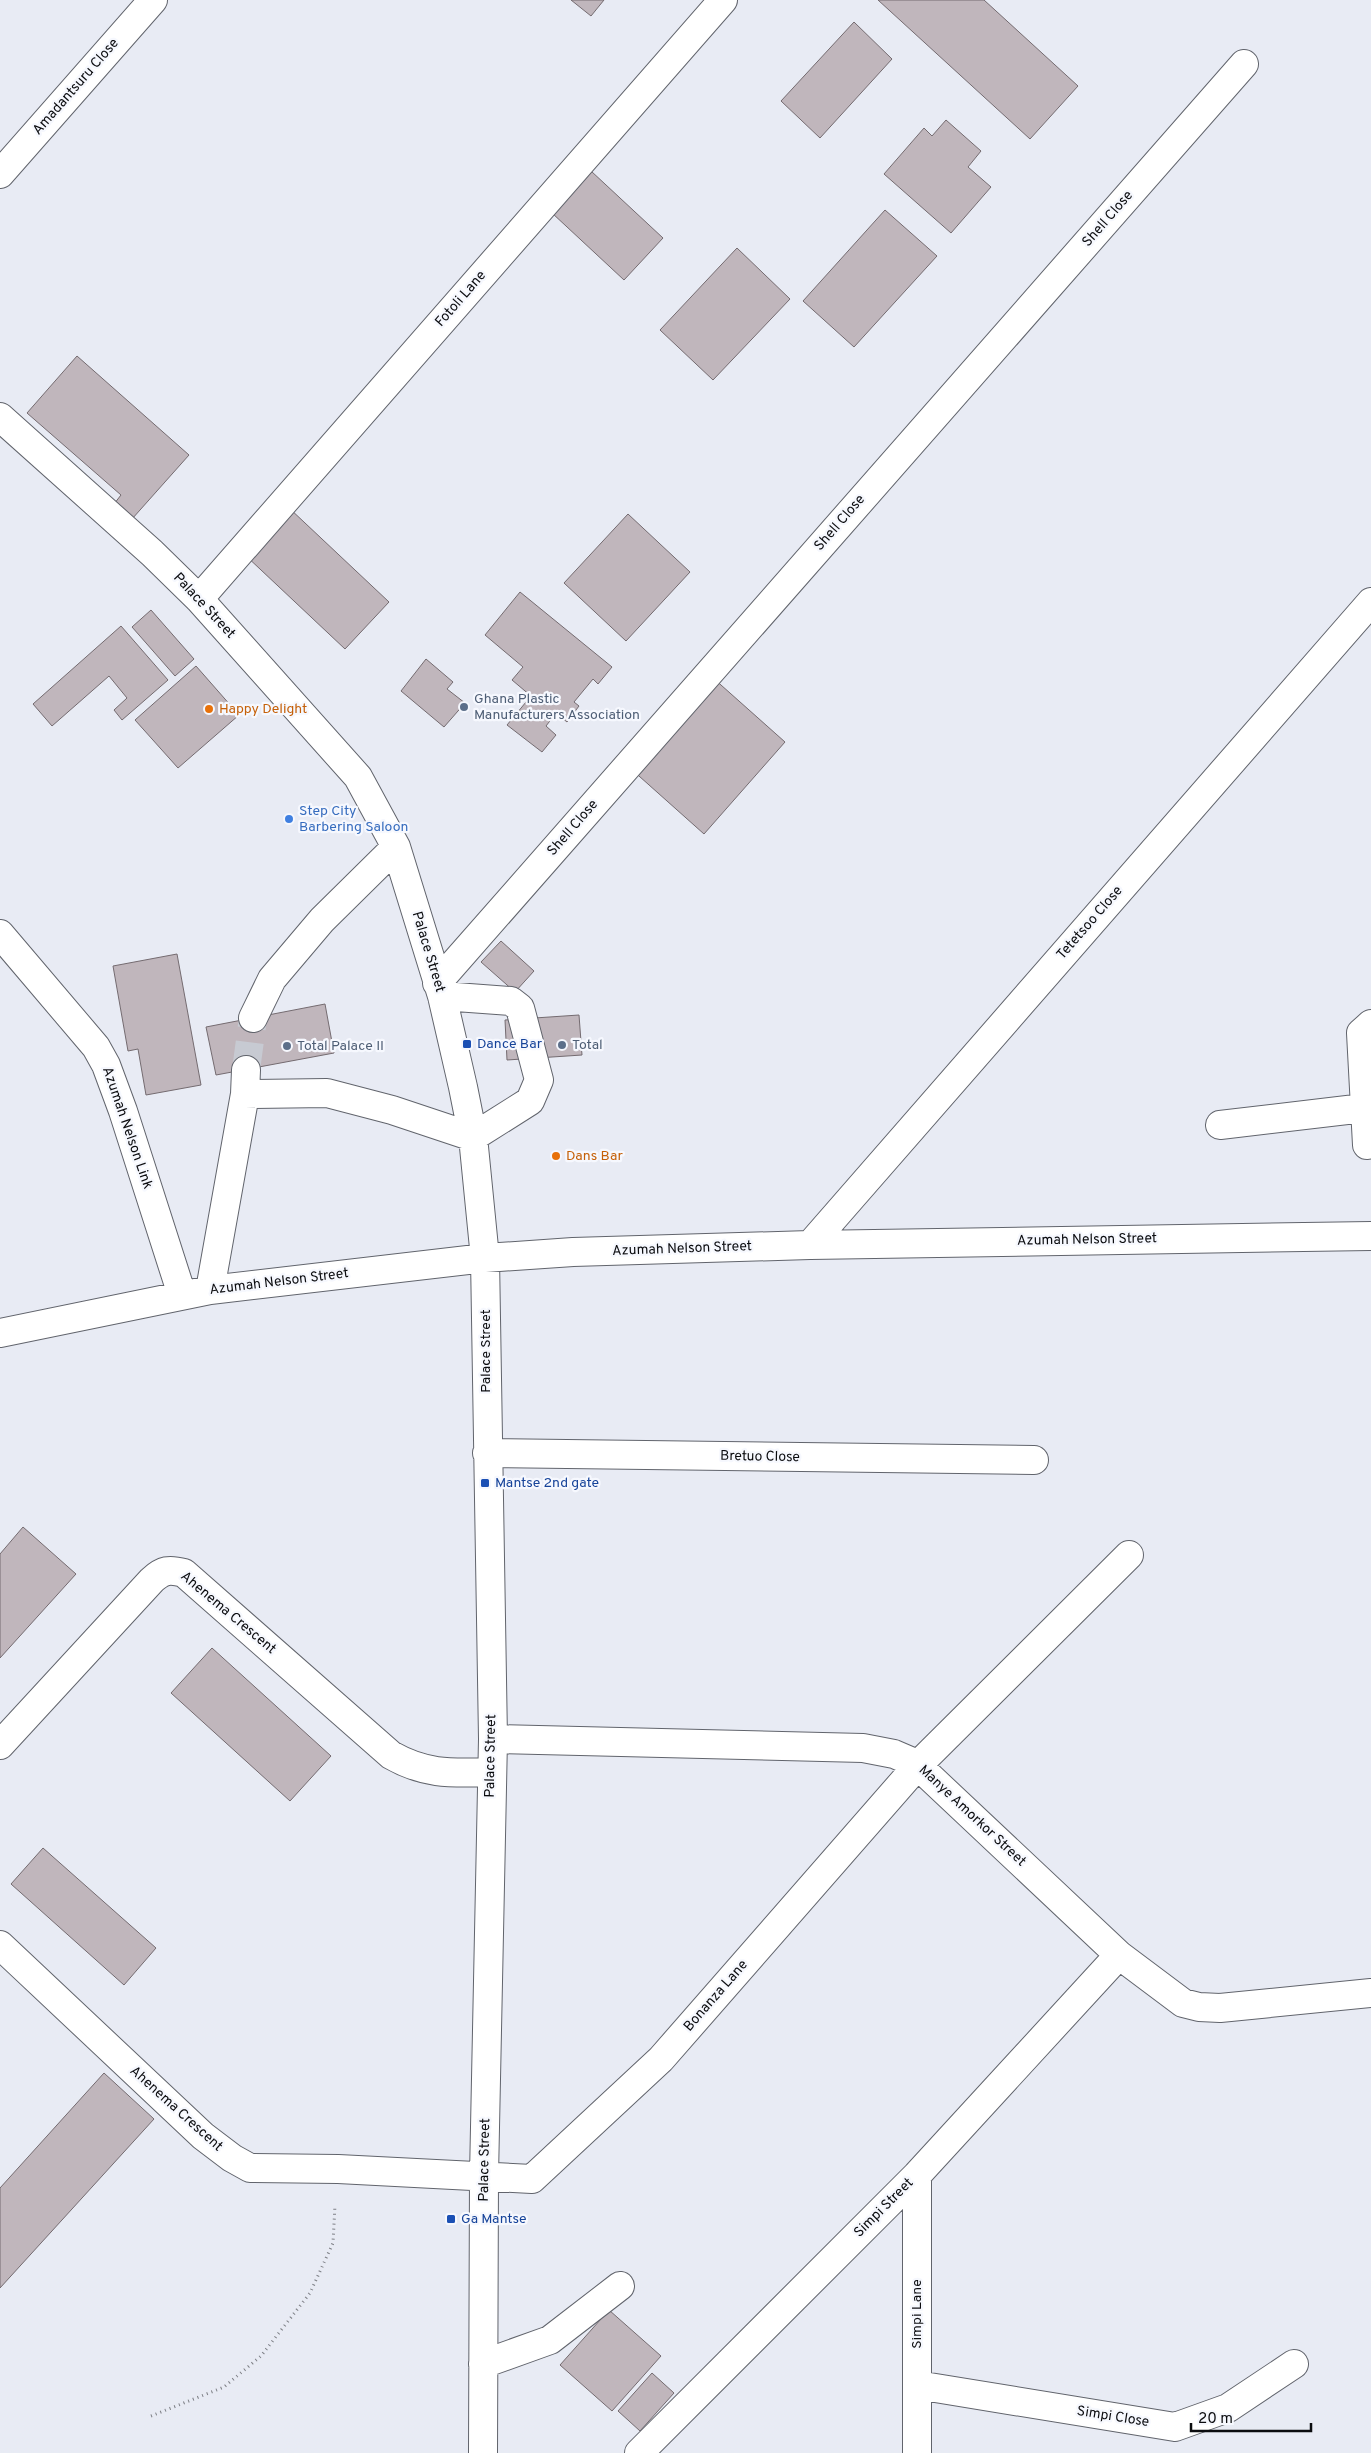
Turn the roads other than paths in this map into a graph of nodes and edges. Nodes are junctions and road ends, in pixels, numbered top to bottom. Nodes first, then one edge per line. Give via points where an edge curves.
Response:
1 (153, 0) edge
2 (723, 0) edge
3 (1244, 64) dead end
4 (0, 174) edge
5 (0, 417) edge
6 (199, 599) junction
7 (1371, 602) edge
8 (396, 847) junction
9 (0, 934) edge
10 (439, 990) junction
11 (253, 1018) tunnel mouth
12 (1371, 1024) edge
13 (1364, 1108) junction
14 (1220, 1125) dead end
15 (473, 1136) junction
16 (1367, 1145) dead end
17 (1371, 1236) edge
18 (810, 1245) junction
19 (485, 1258) junction
20 (210, 1290) junction
21 (182, 1295) junction
22 (0, 1333) edge
23 (487, 1453) junction
24 (1034, 1460) dead end
25 (1129, 1555) dead end
26 (493, 1739) junction
27 (0, 1745) edge
28 (918, 1765) junction
29 (491, 1772) junction
30 (0, 1945) edge
31 (1119, 1955) junction
32 (1371, 1993) edge
33 (917, 2175) junction
34 (484, 2176) junction
35 (620, 2286) dead end
36 (483, 2364) junction
37 (1294, 2364) dead end
38 (917, 2385) junction
39 (483, 2453) edge
40 (639, 2453) edge
41 (917, 2453) edge

1 - 4 street, Amadantsuru Close
2 - 6 street, Fotoli Lane
3 - 10 street, Shell Close
5 - 6 street, Palace Street
6 - 8 street, Palace Street via 358,777
7 - 18 street, Tetetsoo Close
8 - 10 street, Palace Street
8 - 11 street via 322,920 272,979
9 - 21 street, Azumah Nelson Link via 96,1047 106,1065
10 - 15 street, Palace Street
10 - 15 street via 511,1001 520,1008 539,1080 530,1100
12 - 13 street via 1361,1033
13 - 14 street
13 - 16 street
15 - 19 street, Palace Street
15 - 20 street via 327,1093 246,1082
17 - 18 street, Azumah Nelson Street
18 - 19 street, Azumah Nelson Street
19 - 20 street, Azumah Nelson Street
19 - 23 street, Palace Street
20 - 21 street, Azumah Nelson Street
21 - 22 street, Azumah Nelson Street
23 - 24 street, Bretuo Close
23 - 26 street, Palace Street
25 - 28 street, Bonanza Lane
26 - 28 street, Manye Amorkor Street via 863,1748 894,1754
26 - 29 street, Palace Street
27 - 29 street, Ahenema Crescent via 152,1580 161,1572 174,1570 184,1573 391,1755 407,1764 440,1773
28 - 31 street, Manye Amorkor Street
28 - 34 street, Bonanza Lane via 661,2059 532,2179
29 - 34 street, Palace Street
30 - 34 street, Ahenema Crescent via 203,2136 250,2168
31 - 32 street, Manye Amorkor Street via 1183,2003 1199,2007 1244,2007
31 - 33 street, Simpi Street
33 - 38 street, Simpi Lane
33 - 40 street, Simpi Street
34 - 36 street, Palace Street
35 - 36 street via 550,2340
36 - 39 street, Palace Street
37 - 38 street, Simpi Close via 1228,2408 1175,2427
38 - 41 street, Simpi Lane

